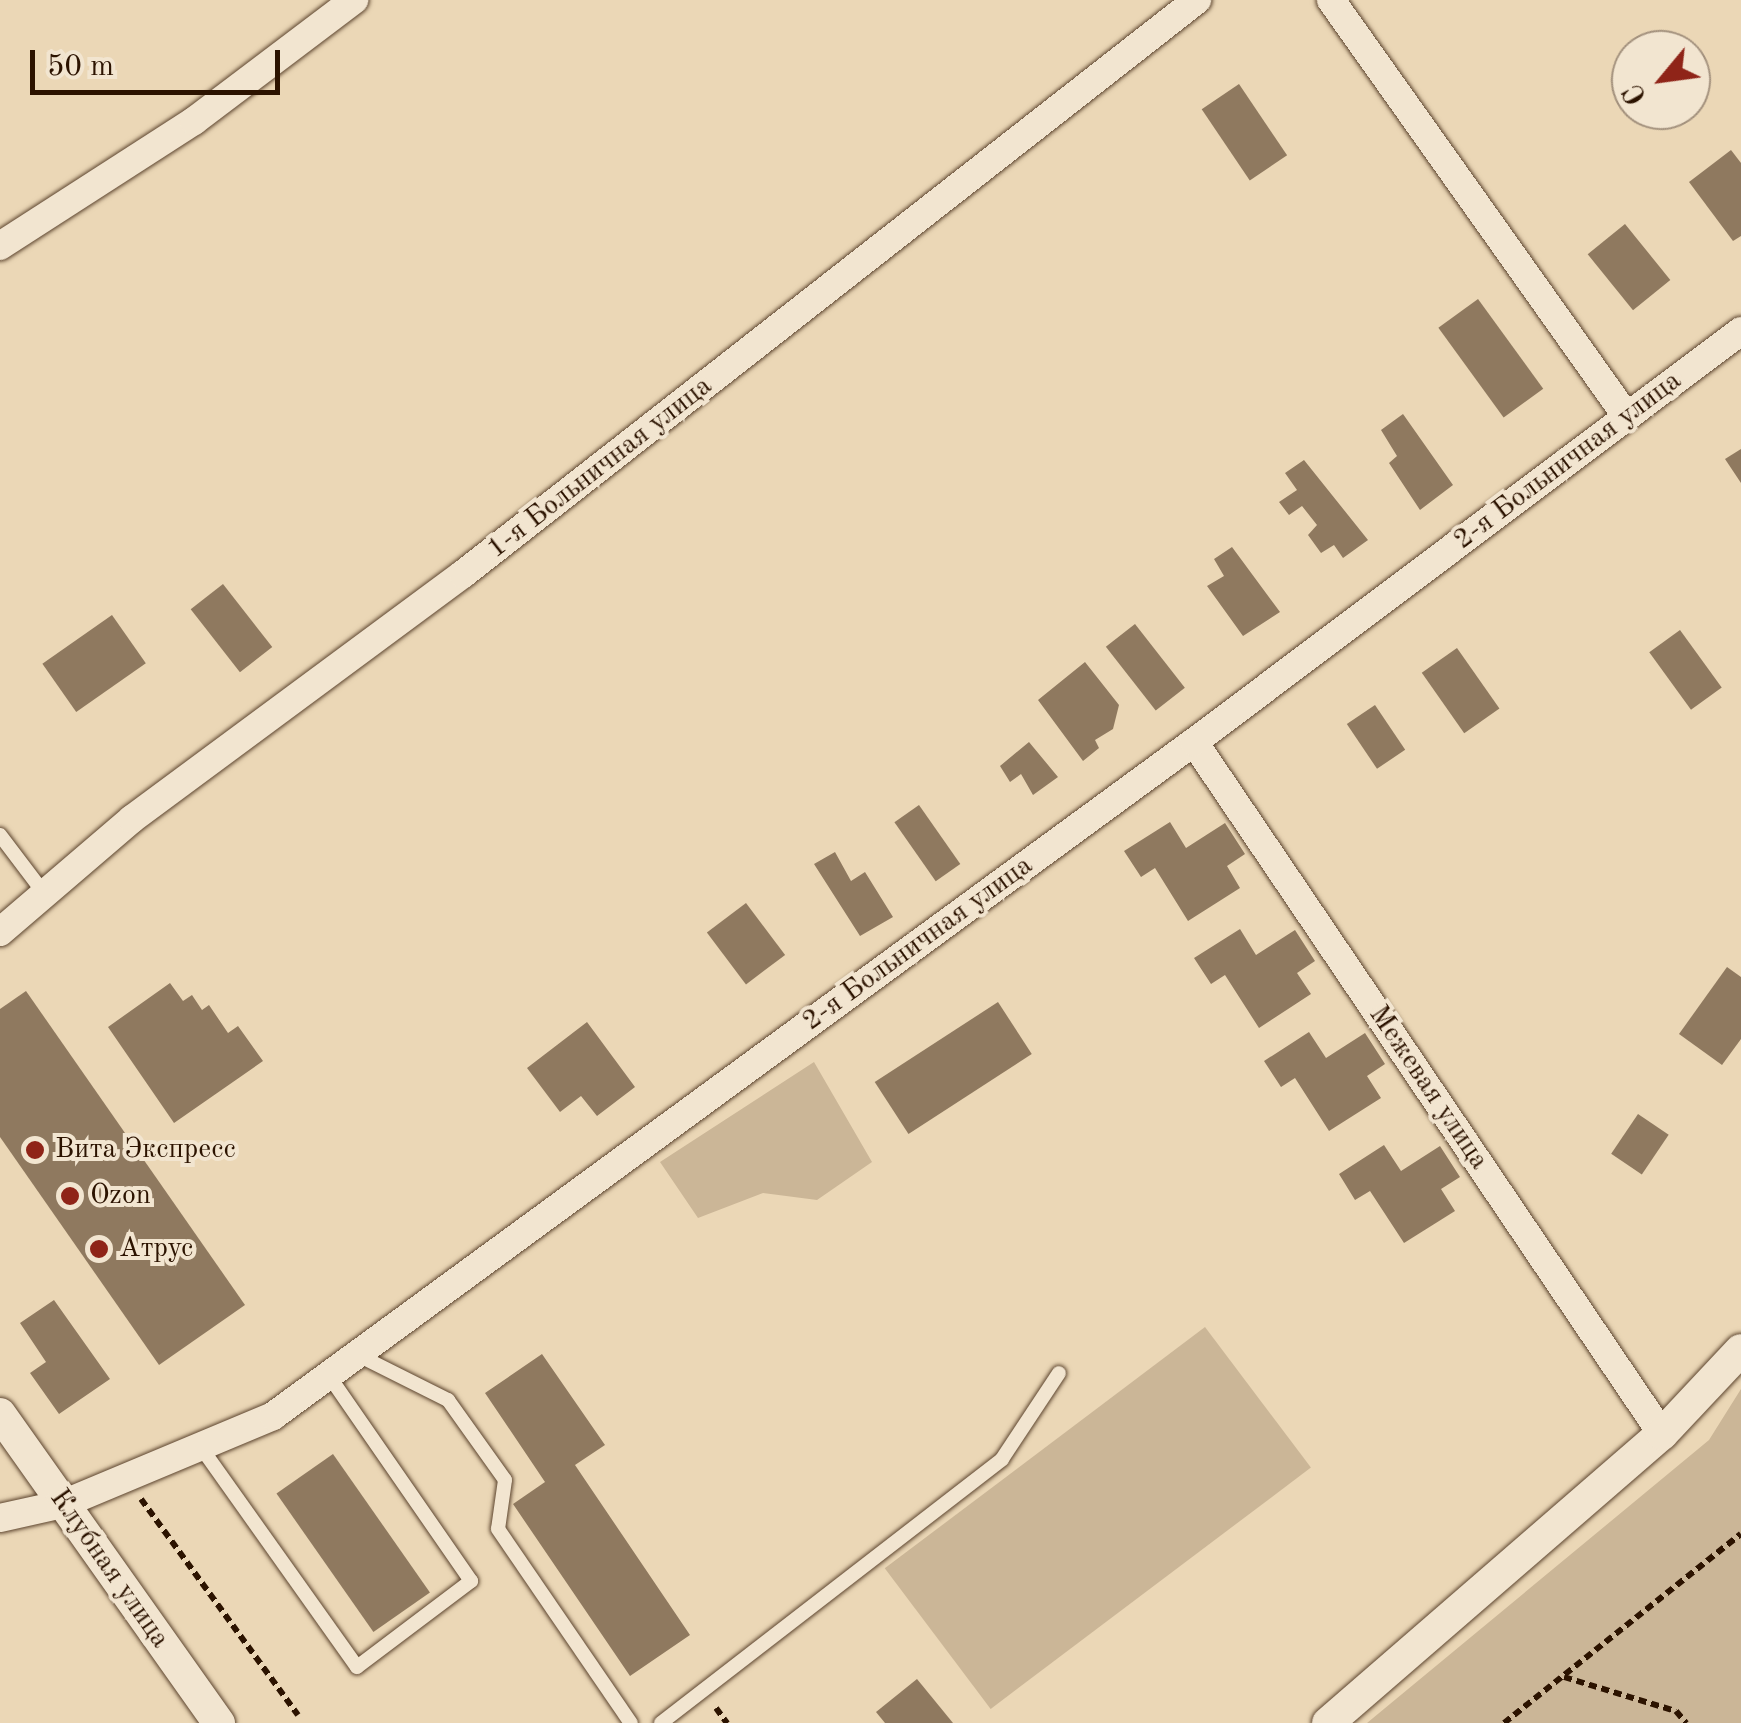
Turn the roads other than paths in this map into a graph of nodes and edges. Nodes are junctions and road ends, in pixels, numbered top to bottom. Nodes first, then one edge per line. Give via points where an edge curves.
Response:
1 (354, 0) edge
2 (1197, 0) edge
3 (1331, 0) edge
4 (0, 246) edge
5 (1741, 331) edge
6 (1628, 418) junction
7 (1194, 742) junction
8 (0, 835) edge
9 (44, 893) junction
10 (0, 932) edge
11 (1741, 1350) edge
12 (358, 1355) junction
13 (1059, 1373) dead end
14 (329, 1376) junction
15 (0, 1414) edge
16 (1662, 1434) junction
17 (200, 1446) junction
18 (63, 1504) junction
19 (0, 1518) edge
20 (219, 1723) edge
21 (630, 1723) edge
22 (660, 1723) edge
23 (1328, 1723) edge

1 - 4 street via 194,121
2 - 9 street, 1-я Больничная улица
3 - 6 street
5 - 6 street, 2-я Больничная улица
6 - 7 street, 2-я Больничная улица
7 - 12 street, 2-я Больничная улица
7 - 16 street, Межевая улица
8 - 9 lane
9 - 10 street, 1-я Больничная улица
11 - 16 street
12 - 14 street, 2-я Больничная улица
12 - 21 lane via 448,1400 504,1480 498,1529
13 - 22 lane via 1002,1460
14 - 17 street, 2-я Больничная улица via 272,1416
14 - 17 lane via 471,1581 357,1667
15 - 18 street, Клубная улица
16 - 23 street
17 - 18 street, 2-я Больничная улица
18 - 19 street, 2-я Больничная улица
18 - 20 street, Клубная улица

